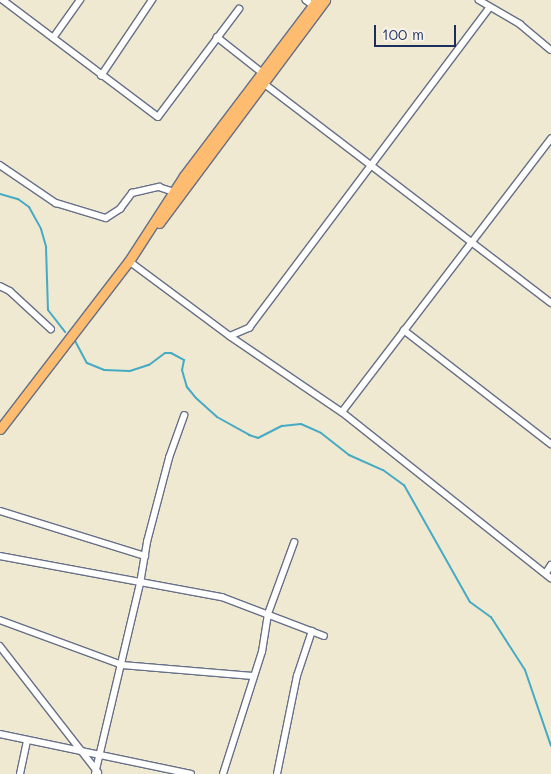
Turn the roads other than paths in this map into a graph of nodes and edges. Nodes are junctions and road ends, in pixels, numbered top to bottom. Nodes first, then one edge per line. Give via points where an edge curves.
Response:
1 (3, 0) edge
2 (80, 0) edge
3 (152, 0) edge
4 (325, 0) edge
5 (479, 0) edge
6 (312, 2) edge
7 (489, 8) junction
8 (238, 9) dead end
9 (218, 37) junction
10 (52, 38) junction
11 (551, 50) edge
12 (101, 76) junction
13 (263, 78) junction
14 (551, 139) edge
15 (0, 165) edge
16 (371, 166) junction
17 (174, 192) junction
18 (148, 233) junction
19 (472, 243) junction
20 (129, 261) junction
21 (0, 286) edge
22 (551, 303) edge
23 (51, 329) dead end
24 (404, 330) junction
25 (230, 336) junction
26 (342, 412) junction
27 (184, 416) dead end
28 (0, 429) edge
29 (551, 444) edge
30 (0, 511) edge
31 (294, 543) dead end
32 (0, 556) edge
33 (145, 556) junction
34 (551, 565) edge
35 (546, 573) junction
36 (551, 578) edge
37 (140, 584) junction
38 (268, 614) junction
39 (0, 620) edge
40 (312, 631) junction
41 (324, 636) dead end
42 (0, 646) edge
43 (122, 665) junction
44 (253, 676) junction
45 (0, 734) edge
46 (27, 742) junction
47 (80, 750) junction
48 (100, 753) junction
49 (96, 773) edge
50 (20, 774) edge
51 (191, 774) edge
52 (224, 774) edge
53 (277, 774) edge

1 - 10 street
2 - 10 street
3 - 12 street
4 - 13 main road
5 - 7 street
6 - 13 main road
7 - 11 street via 520,24
7 - 16 street
8 - 9 street
9 - 12 street via 158,116
9 - 13 street
10 - 12 street
13 - 16 street
13 - 17 main road
13 - 18 main road via 163,219
14 - 19 street
15 - 17 street via 56,203 106,218 120,209 132,192 159,187
16 - 19 street
16 - 25 street via 249,328
17 - 18 main road
18 - 20 main road
19 - 22 street
19 - 24 street
20 - 25 street
20 - 28 main road
21 - 23 street via 10,291
24 - 26 street
24 - 29 street
25 - 26 street
26 - 35 street
27 - 33 street via 169,458
30 - 33 street
31 - 38 street
32 - 37 street
33 - 37 street
34 - 35 street
35 - 36 street
37 - 38 street via 222,598
37 - 43 street
38 - 40 street
38 - 44 street via 262,652
39 - 43 street
40 - 41 street
40 - 53 street via 297,676
42 - 47 street
43 - 44 street
43 - 48 street
44 - 52 street
45 - 46 street
46 - 47 street
46 - 50 street
47 - 48 street
47 - 49 street
48 - 49 street
48 - 51 street

